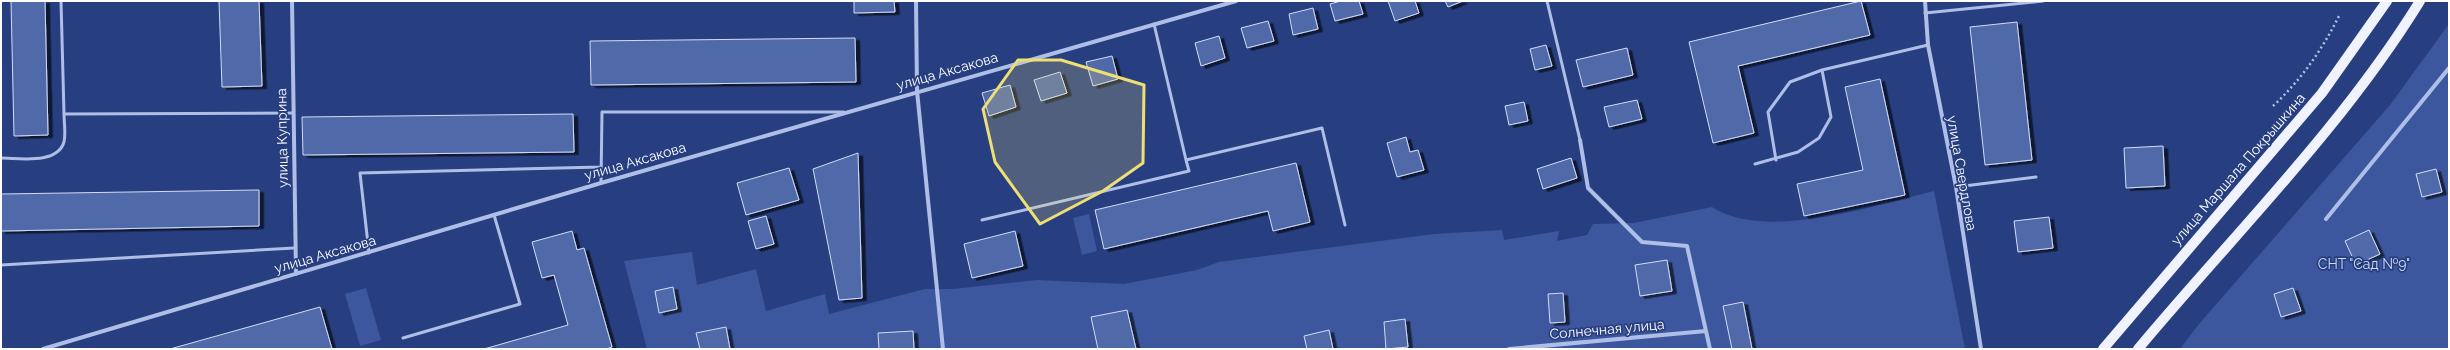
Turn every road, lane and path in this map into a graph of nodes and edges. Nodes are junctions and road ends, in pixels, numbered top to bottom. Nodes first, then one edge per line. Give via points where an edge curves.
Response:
1 (61, 1) edge
2 (292, 1) edge
3 (916, 1) edge
4 (1236, 1) edge
5 (1547, 1) edge
6 (1925, 1) edge
7 (2043, 1) edge
8 (2387, 1) edge
9 (2420, 1) edge
10 (1924, 13) junction
11 (2339, 16) dead end
12 (1154, 24) junction
13 (1928, 45) junction
14 (2449, 68) edge
15 (1822, 70) junction
16 (917, 91) junction
17 (2273, 106) dead end
18 (846, 112) junction
19 (293, 113) junction
20 (64, 114) junction
21 (1580, 140) joint
22 (1, 158) edge
23 (1186, 160) junction
24 (1776, 160) junction
25 (1755, 164) dead end
26 (602, 167) junction
27 (2036, 177) dead end
28 (601, 182) junction
29 (1956, 187) junction
30 (494, 215) junction
31 (2326, 219) dead end
32 (982, 220) dead end
33 (1345, 225) dead end
34 (294, 248) junction
35 (369, 253) junction
36 (1, 265) edge
37 (296, 274) junction
38 (1706, 331) junction
39 (403, 338) dead end
40 (43, 349) edge
41 (943, 349) edge
42 (1509, 349) edge
43 (1710, 349) edge
44 (1981, 349) edge
45 (2103, 349) edge
46 (2138, 349) edge

1 - 20 lane
2 - 19 street, улица Куприна
3 - 16 street
4 - 12 street, улица Аксакова
5 - 21 lane
6 - 10 street, улица Свердлова
7 - 10 lane
8 - 45 main road, улица Маршала Покрышкина via 2322,93
9 - 46 main road via 2365,82 2315,147
10 - 13 street, улица Свердлова
11 - 17 path via 2326,42 2293,88
12 - 16 street, улица Аксакова
12 - 23 lane
13 - 15 lane
13 - 29 street, улица Свердлова
14 - 31 street
15 - 24 lane via 1790,82 1768,112
15 - 24 lane via 1831,117 1819,138 1798,152
16 - 18 street, улица Аксакова
16 - 41 street
18 - 26 lane via 602,112
18 - 28 street, улица Аксакова
19 - 20 lane
19 - 34 street, улица Куприна
20 - 22 lane via 64,143 54,155 39,158
21 - 38 street via 1588,188 1642,242 1687,246
23 - 32 lane via 1189,171
23 - 33 lane via 1322,128
24 - 25 lane
26 - 28 lane
26 - 35 lane via 360,173
27 - 29 lane
28 - 30 street, улица Аксакова
29 - 44 street, улица Свердлова
30 - 35 street, улица Аксакова
30 - 39 lane via 520,304
34 - 36 lane
34 - 37 street, улица Куприна
35 - 37 street, улица Аксакова
37 - 40 street, улица Аксакова
38 - 42 street, Солнечная улица
38 - 43 street

